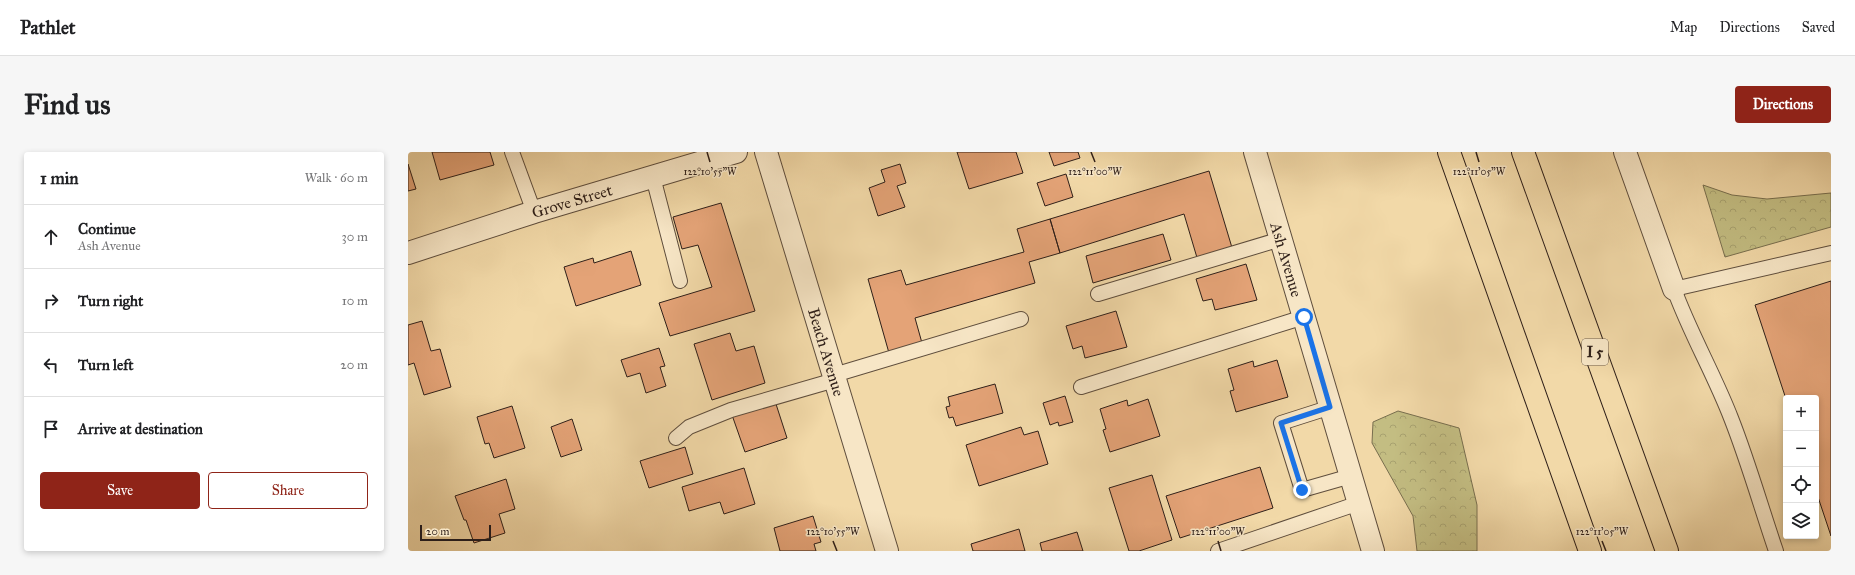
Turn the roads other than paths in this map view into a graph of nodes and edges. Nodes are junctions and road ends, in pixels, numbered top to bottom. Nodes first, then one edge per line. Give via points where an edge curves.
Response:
1 (512, 152) edge
2 (736, 152) edge
3 (766, 152) edge
4 (1255, 152) edge
5 (1449, 152) edge
6 (1523, 152) edge
7 (1625, 152) edge
8 (653, 177) junction
9 (534, 212) junction
10 (1281, 239) junction
11 (408, 253) edge
12 (1831, 253) edge
13 (680, 281) dead end
14 (1674, 289) junction
15 (1098, 294) dead end
16 (1304, 317) junction
17 (1021, 319) dead end
18 (834, 378) junction
19 (1080, 387) dead end
20 (1330, 407) junction
21 (676, 438) dead end
22 (1351, 476) junction
23 (1359, 503) junction
24 (887, 551) edge
25 (1218, 551) edge
26 (1373, 551) edge
27 (1590, 551) edge
28 (1667, 551) edge
29 (1776, 551) edge

1 - 9 lane
2 - 8 street, Grove Street
3 - 18 street, Beach Avenue
4 - 10 street, Ash Avenue
5 - 27 highway
6 - 28 highway, I 5
7 - 14 street
8 - 9 street, Grove Street
8 - 13 lane
9 - 11 street, Grove Street
10 - 15 lane
10 - 16 street, Ash Avenue
12 - 14 lane
14 - 29 lane via 1731,419
16 - 19 lane
16 - 20 street, Ash Avenue
17 - 18 lane
18 - 21 lane via 731,410 689,426
18 - 24 street, Beach Avenue
20 - 22 street, Ash Avenue
20 - 22 lane via 1281,423 1302,490
22 - 23 street, Ash Avenue
23 - 25 lane
23 - 26 street, Ash Avenue

